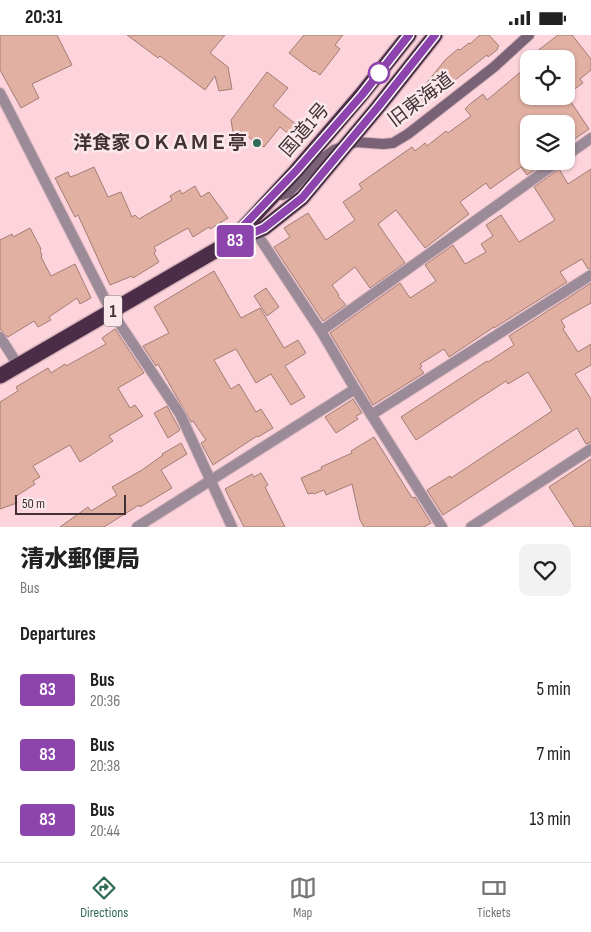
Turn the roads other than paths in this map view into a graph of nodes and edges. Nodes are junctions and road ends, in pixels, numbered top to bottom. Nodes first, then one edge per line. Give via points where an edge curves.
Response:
1 (409, 35) edge
2 (529, 35) edge
3 (431, 36) edge
4 (0, 93) edge
5 (5, 113) edge
6 (591, 138) edge
7 (347, 145) junction
8 (575, 150) edge
9 (546, 170) edge
10 (276, 193) junction
11 (252, 227) junction
12 (591, 275) edge
13 (111, 311) junction
14 (321, 331) junction
15 (0, 337) edge
16 (18, 365) junction
17 (0, 376) edge
18 (355, 389) junction
19 (371, 415) junction
20 (591, 449) edge
21 (211, 482) junction
22 (137, 527) edge
23 (232, 527) edge
24 (442, 527) edge
25 (471, 527) edge

1 - 10 highway, 国道1号 / 1 via 362,95
2 - 7 street, 旧東海道 via 494,67 400,139 383,145 366,141
3 - 7 highway, 国道1号 / 1
4 - 5 street
5 - 13 street
6 - 8 street
7 - 10 street, 旧東海道 via 324,156 288,193
7 - 11 highway, 国道1号 / 1 via 302,198 264,228
9 - 14 street
10 - 11 highway, 国道1号 / 1
11 - 13 highway, 国道1号 / 1
11 - 14 street
12 - 19 street
13 - 16 highway, 国道1号 / 1
13 - 21 street via 180,414
14 - 18 street
15 - 16 street
16 - 17 highway, 国道1号 / 1
18 - 19 street
18 - 21 street
19 - 24 street
20 - 25 street
21 - 22 street
21 - 23 street

